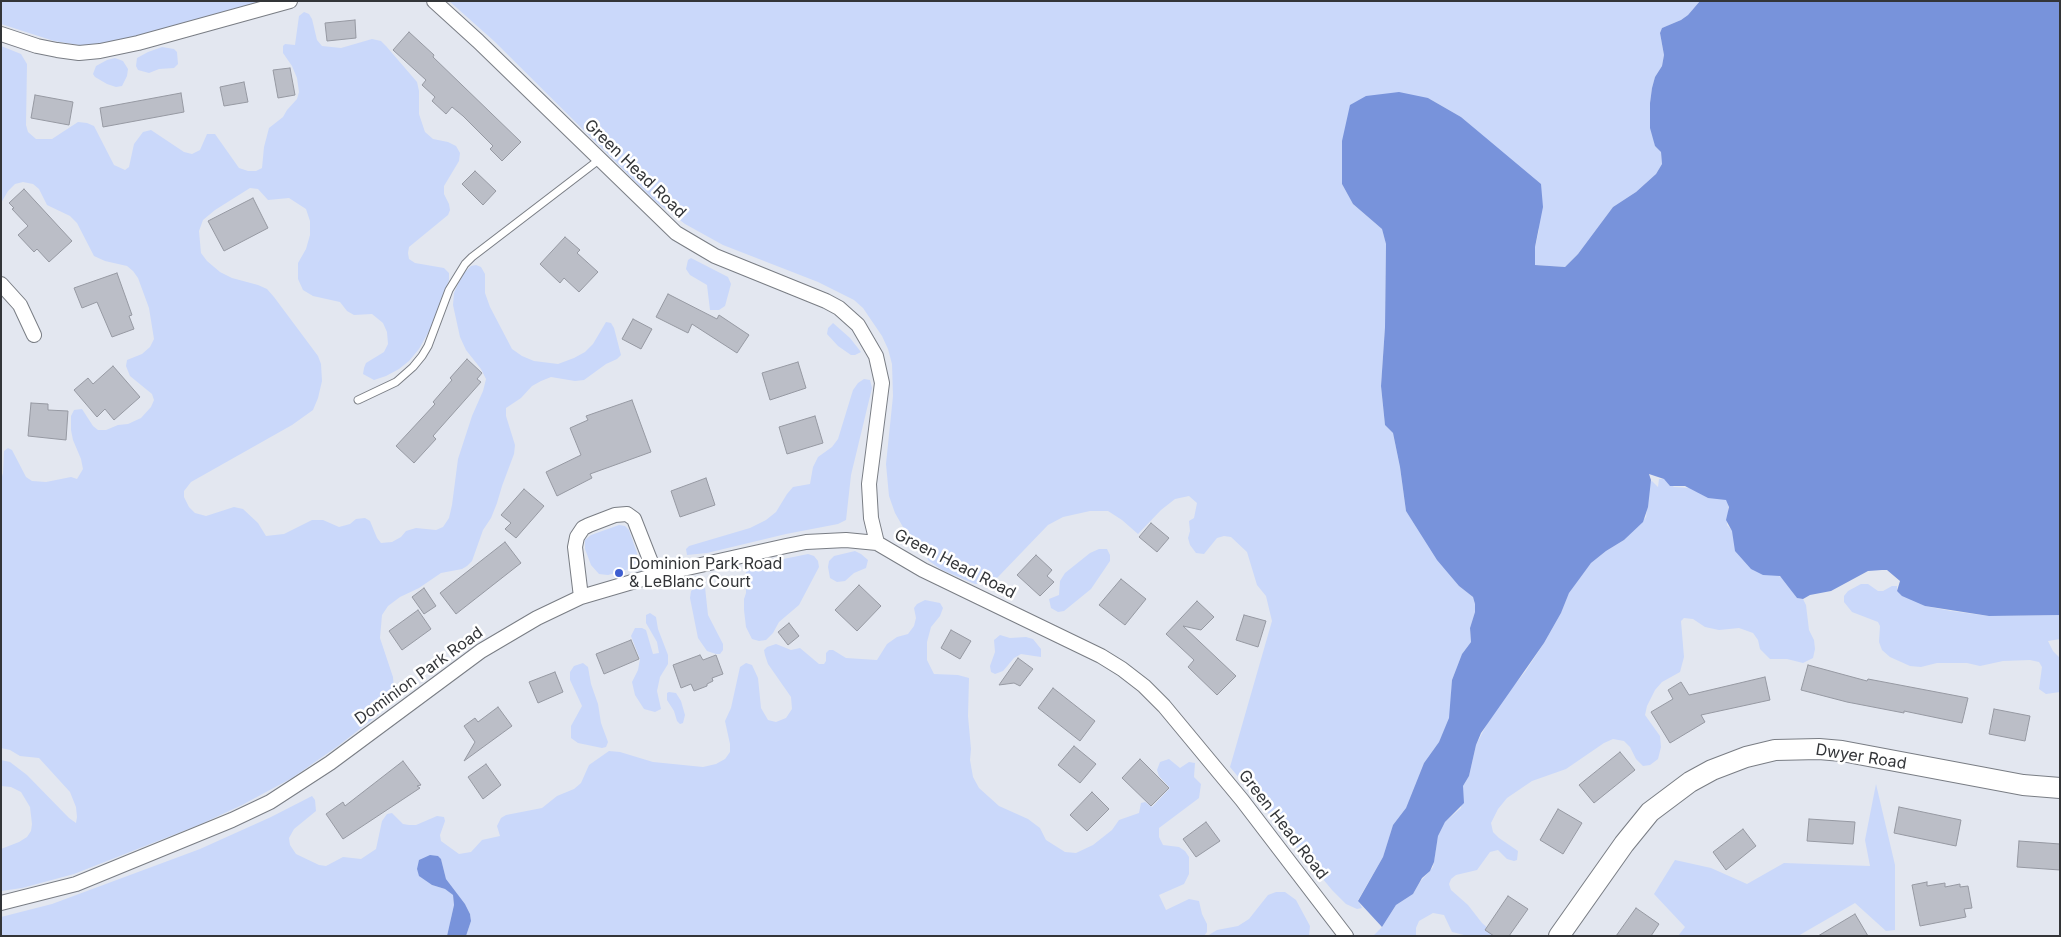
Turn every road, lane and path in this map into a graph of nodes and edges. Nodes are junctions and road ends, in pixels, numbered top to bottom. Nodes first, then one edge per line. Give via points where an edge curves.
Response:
1 (290, 1) edge
2 (434, 1) edge
3 (1, 34) edge
4 (600, 159) junction
5 (1, 284) edge
6 (34, 335) dead end
7 (358, 400) dead end
8 (877, 543) junction
9 (656, 575) junction
10 (581, 597) junction
11 (2060, 788) edge
12 (1, 903) edge
13 (1346, 936) edge
14 (1559, 936) edge

1 - 3 street via 100,51 57,50
2 - 4 street, Green Head Road
4 - 7 lane via 472,257 449,290 422,356 396,382
4 - 8 street, Green Head Road via 660,220 688,241 715,256 826,301 858,325 876,356 882,383 869,484 871,518
5 - 6 street via 20,305
8 - 9 street, Dominion Park Road via 846,540 806,542
8 - 13 street, Green Head Road via 923,570 1111,662 1144,686 1242,800
9 - 10 street, Dominion Park Road
9 - 10 street via 634,519 627,514 615,515 589,524 577,537 575,547
10 - 12 street, Dominion Park Road via 481,651 330,763 270,802 76,884
11 - 14 street, Dwyer Road via 2023,785 1842,751 1775,750 1746,757 1701,776 1650,812

